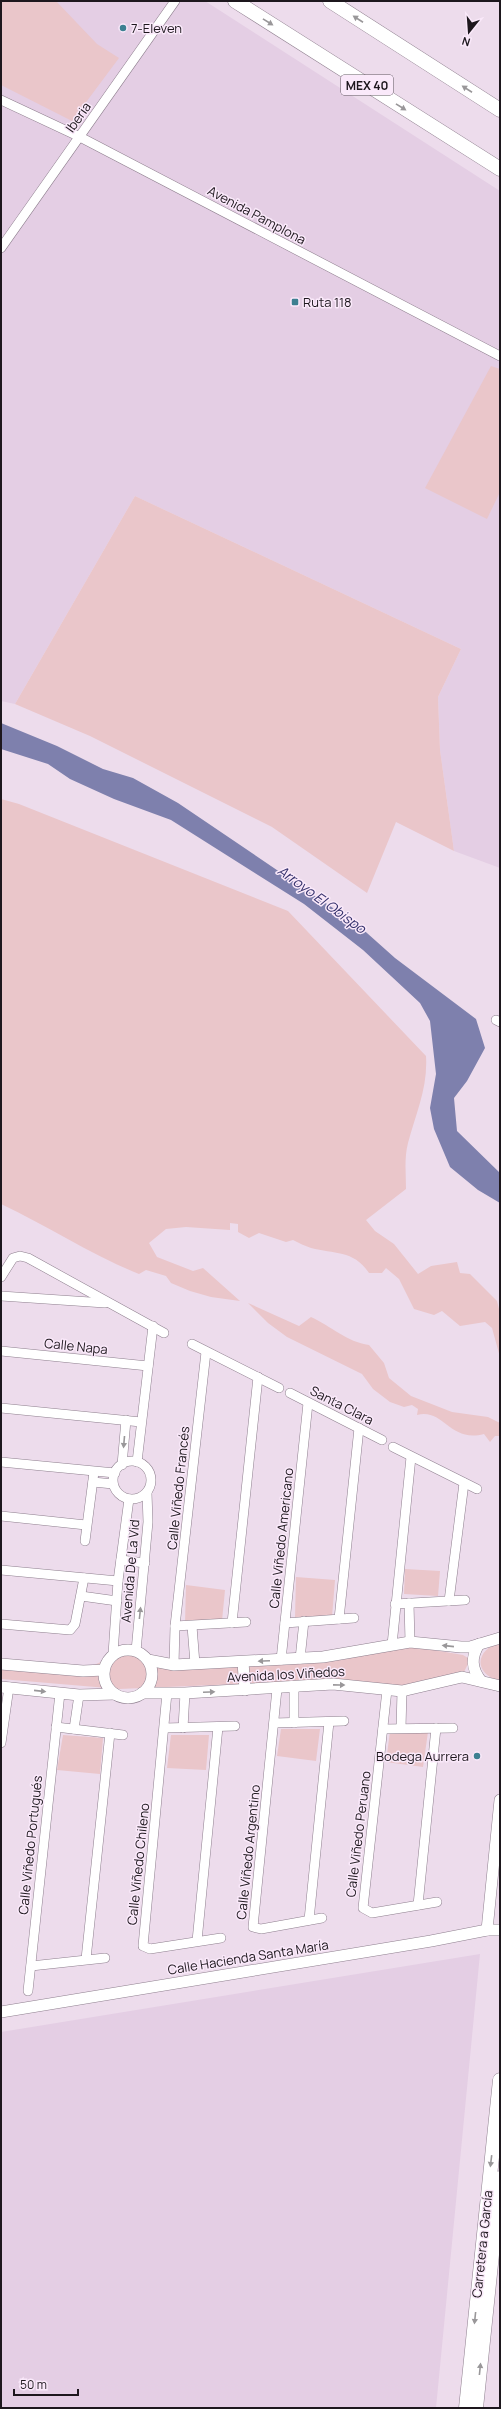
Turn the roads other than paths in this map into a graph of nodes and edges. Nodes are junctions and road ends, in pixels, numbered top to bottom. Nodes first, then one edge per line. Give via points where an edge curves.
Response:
1 (175, 1) edge
2 (235, 1) edge
3 (330, 1) edge
4 (1, 100) edge
5 (500, 110) edge
6 (80, 137) junction
7 (500, 169) edge
8 (1, 248) edge
9 (500, 356) edge
10 (1, 1277) edge
11 (1, 1296) edge
12 (109, 1303) junction
13 (153, 1326) junction
14 (164, 1332) dead end
15 (192, 1344) dead end
16 (1, 1351) edge
17 (206, 1352) junction
18 (148, 1366) junction
19 (258, 1377) junction
20 (279, 1388) dead end
21 (290, 1394) dead end
22 (308, 1403) junction
23 (1, 1408) edge
24 (126, 1420) junction
25 (141, 1422) junction
26 (359, 1428) junction
27 (382, 1440) dead end
28 (393, 1448) dead end
29 (411, 1457) junction
30 (1, 1462) edge
31 (137, 1462) junction
32 (122, 1464) junction
33 (94, 1472) junction
34 (115, 1473) junction
35 (92, 1482) junction
36 (464, 1483) junction
37 (114, 1484) junction
38 (477, 1489) dead end
39 (147, 1493) junction
40 (128, 1499) junction
41 (1, 1516) edge
42 (86, 1525) junction
43 (85, 1541) dead end
44 (121, 1560) junction
45 (145, 1563) junction
46 (1, 1570) edge
47 (84, 1578) junction
48 (118, 1581) junction
49 (81, 1596) junction
50 (465, 1600) dead end
51 (117, 1601) junction
52 (449, 1601) junction
53 (409, 1603) junction
54 (395, 1604) junction
55 (354, 1618) dead end
56 (339, 1619) junction
57 (304, 1621) junction
58 (246, 1622) dead end
59 (228, 1623) junction
60 (285, 1623) junction
61 (1, 1624) edge
62 (175, 1626) junction
63 (192, 1626) junction
64 (500, 1638) edge
65 (410, 1642) junction
66 (480, 1644) junction
67 (392, 1645) junction
68 (136, 1651) junction
69 (113, 1654) junction
70 (300, 1659) junction
71 (148, 1660) junction
72 (281, 1660) junction
73 (243, 1662) junction
74 (1, 1664) edge
75 (195, 1664) junction
76 (174, 1665) junction
77 (104, 1670) junction
78 (481, 1681) junction
79 (500, 1686) edge
80 (5, 1687) edge
81 (294, 1688) junction
82 (277, 1689) junction
83 (245, 1690) junction
84 (387, 1690) junction
85 (402, 1691) junction
86 (60, 1693) junction
87 (142, 1693) junction
88 (185, 1693) junction
89 (115, 1694) junction
90 (167, 1694) junction
91 (79, 1695) junction
92 (344, 1721) dead end
93 (329, 1722) junction
94 (2, 1723) edge
95 (274, 1723) junction
96 (294, 1723) junction
97 (235, 1726) dead end
98 (56, 1727) junction
99 (218, 1727) junction
100 (165, 1728) junction
101 (183, 1728) junction
102 (401, 1728) junction
103 (436, 1728) junction
104 (453, 1728) dead end
105 (74, 1729) junction
106 (383, 1729) junction
107 (110, 1734) junction
108 (123, 1735) dead end
109 (1, 1743) edge
110 (500, 1800) edge
111 (437, 1902) dead end
112 (418, 1905) junction
113 (322, 1918) dead end
114 (309, 1920) junction
115 (487, 1930) junction
116 (500, 1930) edge
117 (221, 1938) dead end
118 (197, 1941) junction
119 (105, 1958) dead end
120 (86, 1959) junction
121 (31, 1966) junction
122 (28, 1991) dead end
123 (1, 2012) edge
124 (500, 2080) edge
125 (500, 2178) edge
126 (466, 2408) edge
127 (476, 2408) edge

1 - 6 street, Iberia
2 -> 7 main road, MEX 40
5 -> 3 main road
4 - 6 street, Avenida Pamplona
6 - 8 street, Iberia
6 - 9 street, Avenida Pamplona
10 - 12 street via 11,1259 20,1256
11 - 12 street
12 - 13 street
13 - 14 street
13 - 18 street
15 - 17 street
16 - 18 street, Calle Napa
17 - 19 street
17 - 62 street, Calle Viñedo Francés
18 - 25 street
19 - 20 street
19 - 59 street
21 - 22 street, Santa Clara
22 - 26 street, Santa Clara
22 - 60 street, Calle Viñedo Americano
23 - 24 street
24 - 25 street
24 -> 32 street
25 - 31 street
26 - 27 street, Santa Clara
26 - 56 street
28 - 29 street
29 - 36 street
29 - 54 street
30 - 33 street
31 - 32 street
31 - 39 street via 146,1468 151,1477
32 - 34 street
33 - 34 street
33 - 35 street
34 - 37 street
35 - 37 street
35 - 42 street
36 - 38 street
36 - 52 street
37 - 40 street via 119,1494
39 - 40 street via 139,1498
39 - 45 street, Avenida De La Vid
40 - 44 street, Avenida De La Vid
41 - 42 street
42 - 43 street
44 - 45 street
44 - 48 street, Avenida De La Vid
68 -> 45 street, Avenida De La Vid
46 - 47 street
47 - 48 street
47 - 49 street
48 - 51 street, Avenida De La Vid
49 - 51 street
49 - 61 street via 75,1624 70,1630
50 - 52 street
51 - 69 street, Avenida De La Vid
52 - 53 street
53 - 54 street
53 - 65 street
54 - 67 street
55 - 56 street, Calle Viñedo Americano
56 - 57 street, Calle Viñedo Americano
57 - 60 street, Calle Viñedo Americano
57 - 70 street
58 - 59 street
59 - 63 street
60 - 72 street
62 - 63 street
62 - 76 street, Calle Viñedo Francés
63 - 75 street
64 - 66 street, Avenida los Viñedos
66 -> 65 street, Avenida los Viñedos via 461,1647
65 - 67 street, Avenida los Viñedos
66 - 78 street via 472,1663
67 - 70 street, Avenida los Viñedos
68 - 69 street via 124,1650
68 - 71 street
69 - 77 street
70 - 72 street, Avenida los Viñedos
71 - 76 street, Avenida los Viñedos
71 - 87 street via 151,1680
72 -> 73 street, Avenida los Viñedos
73 - 75 street, Avenida los Viñedos
73 - 83 street
74 - 77 street via 83,1672
75 - 76 street, Avenida los Viñedos
77 - 89 street via 105,1681
78 - 79 street, Avenida los Viñedos
78 - 85 street, Avenida los Viñedos via 462,1677
80 -> 86 street
80 - 94 street
81 - 82 street, Avenida los Viñedos
81 -> 84 street, Avenida los Viñedos via 346,1685
81 - 96 street
82 - 83 street, Avenida los Viñedos
82 - 95 street, Calle Viñedo Argentino
88 -> 83 street, Avenida los Viñedos
84 - 85 street, Avenida los Viñedos
84 - 106 street, Calle Viñedo Peruano
85 - 102 street
86 - 91 street
86 - 98 street, Calle Viñedo Portugués
87 - 89 street via 129,1698
87 - 90 street, Avenida los Viñedos
88 - 90 street, Avenida los Viñedos
88 - 101 street
89 - 91 street
90 - 100 street, Calle Viñedo Chileno
91 - 105 street
92 - 93 street
93 - 96 street
93 - 114 street
94 - 109 street
95 - 96 street
95 - 114 street, Calle Viñedo Argentino via 253,1927 257,1930
97 - 99 street
98 - 105 street
98 - 121 street, Calle Viñedo Portugués
99 - 101 street
99 - 118 street
100 - 101 street
100 - 118 street, Calle Viñedo Chileno via 143,1946 150,1949
102 - 103 street
102 - 106 street
103 - 104 street
103 - 112 street
105 - 107 street
106 - 112 street, Calle Viñedo Peruano via 363,1908 372,1913
107 - 108 street
107 - 120 street
110 - 115 street
111 - 112 street, Calle Viñedo Peruano
113 - 114 street, Calle Viñedo Argentino
115 - 116 street, Calle Hacienda Santa María
115 - 123 street, Calle Hacienda Santa María
117 - 118 street, Calle Viñedo Chileno
119 - 120 street
120 - 121 street
121 - 122 street, Calle Viñedo Portugués
124 -> 126 main road, Carretera a García
127 -> 125 main road, Carretera a García

